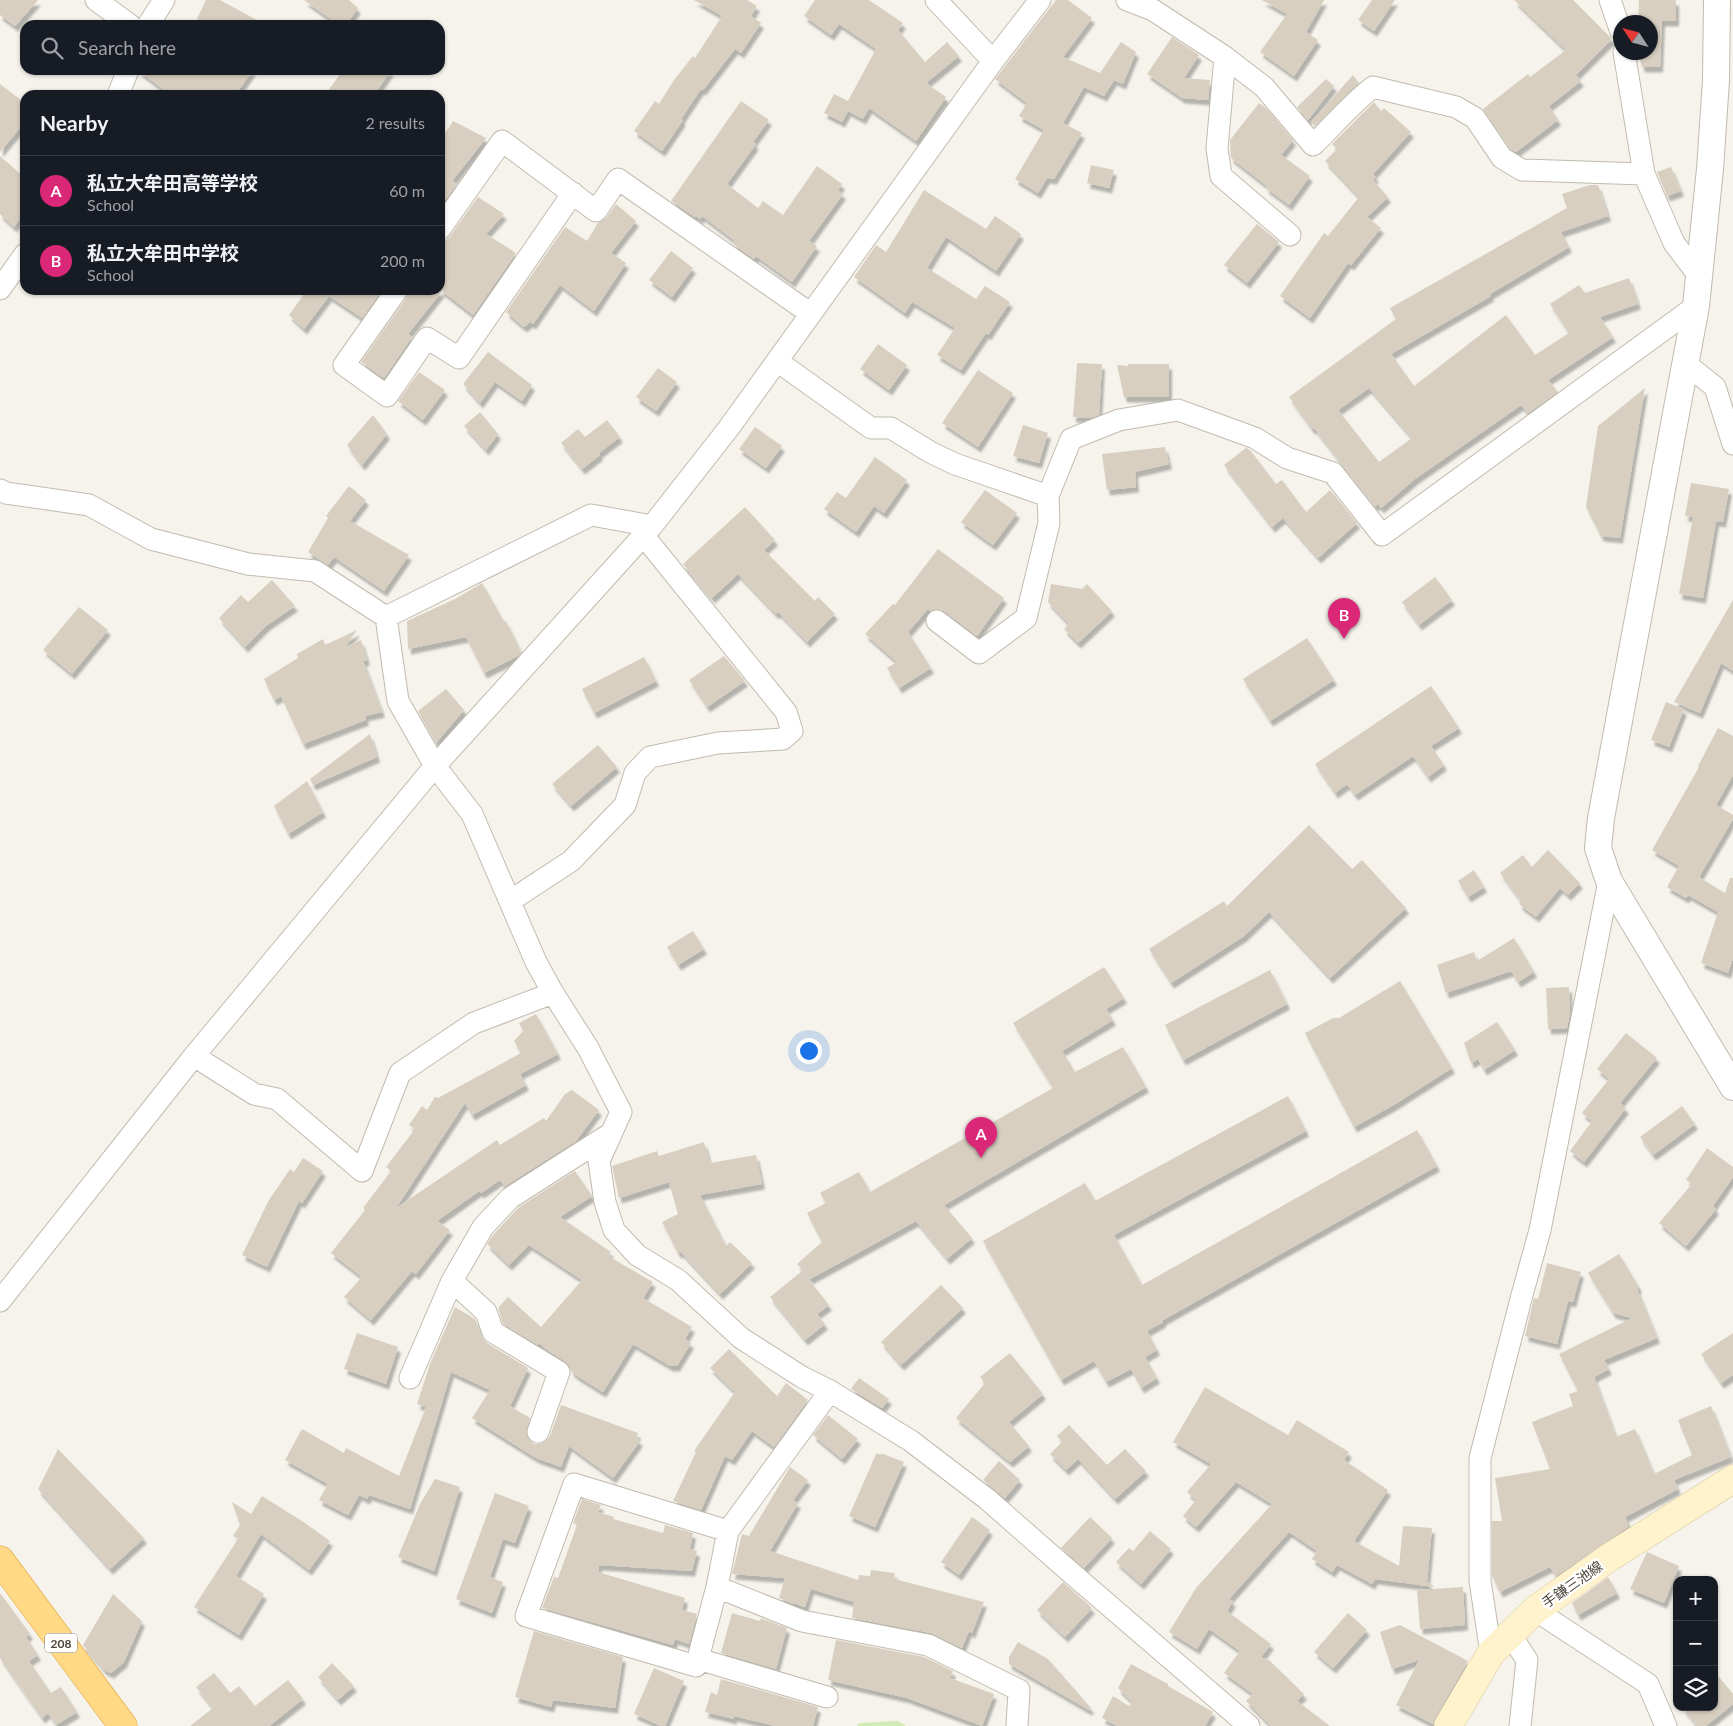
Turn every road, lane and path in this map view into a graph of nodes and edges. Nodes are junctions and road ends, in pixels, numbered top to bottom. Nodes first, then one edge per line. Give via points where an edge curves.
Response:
1 (96, 0) edge
2 (164, 0) edge
3 (936, 0) edge
4 (1040, 0) edge
5 (1127, 0) edge
6 (1610, 0) edge
7 (1717, 0) edge
8 (1615, 15) edge
9 (123, 20) edge
10 (151, 20) edge
11 (1225, 57) junction
12 (1625, 60) edge
13 (993, 61) junction
14 (126, 75) edge
15 (1724, 76) edge
16 (120, 90) edge
17 (1644, 174) junction
18 (573, 193) junction
19 (445, 222) edge
20 (1290, 235) dead end
21 (20, 261) edge
22 (1699, 276) junction
23 (0, 289) edge
24 (393, 295) edge
25 (1696, 306) junction
26 (811, 314) junction
27 (777, 361) junction
28 (1686, 364) junction
29 (1733, 444) edge
30 (0, 490) edge
31 (1048, 496) junction
32 (648, 531) junction
33 (386, 617) junction
34 (937, 621) dead end
35 (435, 766) junction
36 (1609, 880) junction
37 (510, 901) junction
38 (553, 992) junction
39 (194, 1056) junction
40 (1733, 1087) edge
41 (610, 1134) junction
42 (452, 1281) junction
43 (0, 1301) edge
44 (410, 1378) dead end
45 (830, 1392) junction
46 (538, 1432) dead end
47 (1733, 1478) edge
48 (728, 1531) junction
49 (0, 1560) edge
50 (717, 1587) junction
51 (1535, 1610) junction
52 (1500, 1644) junction
53 (698, 1659) junction
54 (827, 1697) dead end
55 (123, 1726) edge
56 (1017, 1726) edge
57 (1249, 1726) edge
58 (1448, 1726) edge
59 (1520, 1726) edge
60 (1666, 1726) edge

1 - 9 street
2 - 10 street
3 - 13 street
4 - 13 street
5 - 11 street via 1153,10
6 - 8 street
7 - 15 street
11 - 17 street via 1264,87 1313,145 1373,87 1456,107 1475,118 1502,158 1522,170
11 - 20 street via 1218,148 1221,176
12 - 17 street
13 - 26 street
14 - 16 street
15 - 22 street
17 - 22 street via 1674,243
18 - 19 street via 502,141
18 - 24 street via 459,358 427,338 387,396 344,365
18 - 26 street via 596,211 618,179
21 - 23 street
22 - 25 street
25 - 28 street
25 - 31 street via 1382,535 1334,473 1288,458 1255,438 1178,410 1119,420 1071,439
26 - 27 street
27 - 31 street via 871,428 891,428 954,464
27 - 32 street
28 - 29 street via 1715,387
28 - 36 street via 1601,818 1598,848
30 - 33 street via 89,505 151,539 248,564 315,571
31 - 34 street via 1049,523 1026,618 979,653
32 - 33 street via 591,515
32 - 35 street
32 - 37 street via 786,712 792,731 783,738 718,743 650,756 634,773 625,805 571,860
33 - 35 street via 398,701
35 - 37 street via 472,814
35 - 39 street
36 - 40 street
36 - 52 street via 1540,1230 1480,1458 1480,1581
37 - 38 street via 536,962
38 - 39 street via 474,1023 400,1074 362,1171 277,1099 254,1094
38 - 41 street via 588,1048 620,1112
39 - 43 street
41 - 42 street via 510,1198 484,1227
41 - 45 street via 599,1161 605,1202 614,1230 637,1255 678,1280 741,1338
42 - 44 street
42 - 46 street via 486,1312 493,1332 559,1372
45 - 48 street
45 - 57 street via 911,1441 987,1499
47 - 51 main road, 手鎌三池線
48 - 50 street
48 - 53 street via 574,1484 526,1616 696,1666
49 - 55 highway, 208
50 - 53 street
50 - 56 street via 802,1621 928,1645 1019,1690
51 - 52 main road, 手鎌三池線
51 - 60 street via 1648,1684
52 - 58 main road, 手鎌三池線
52 - 59 street via 1527,1660
53 - 54 street

